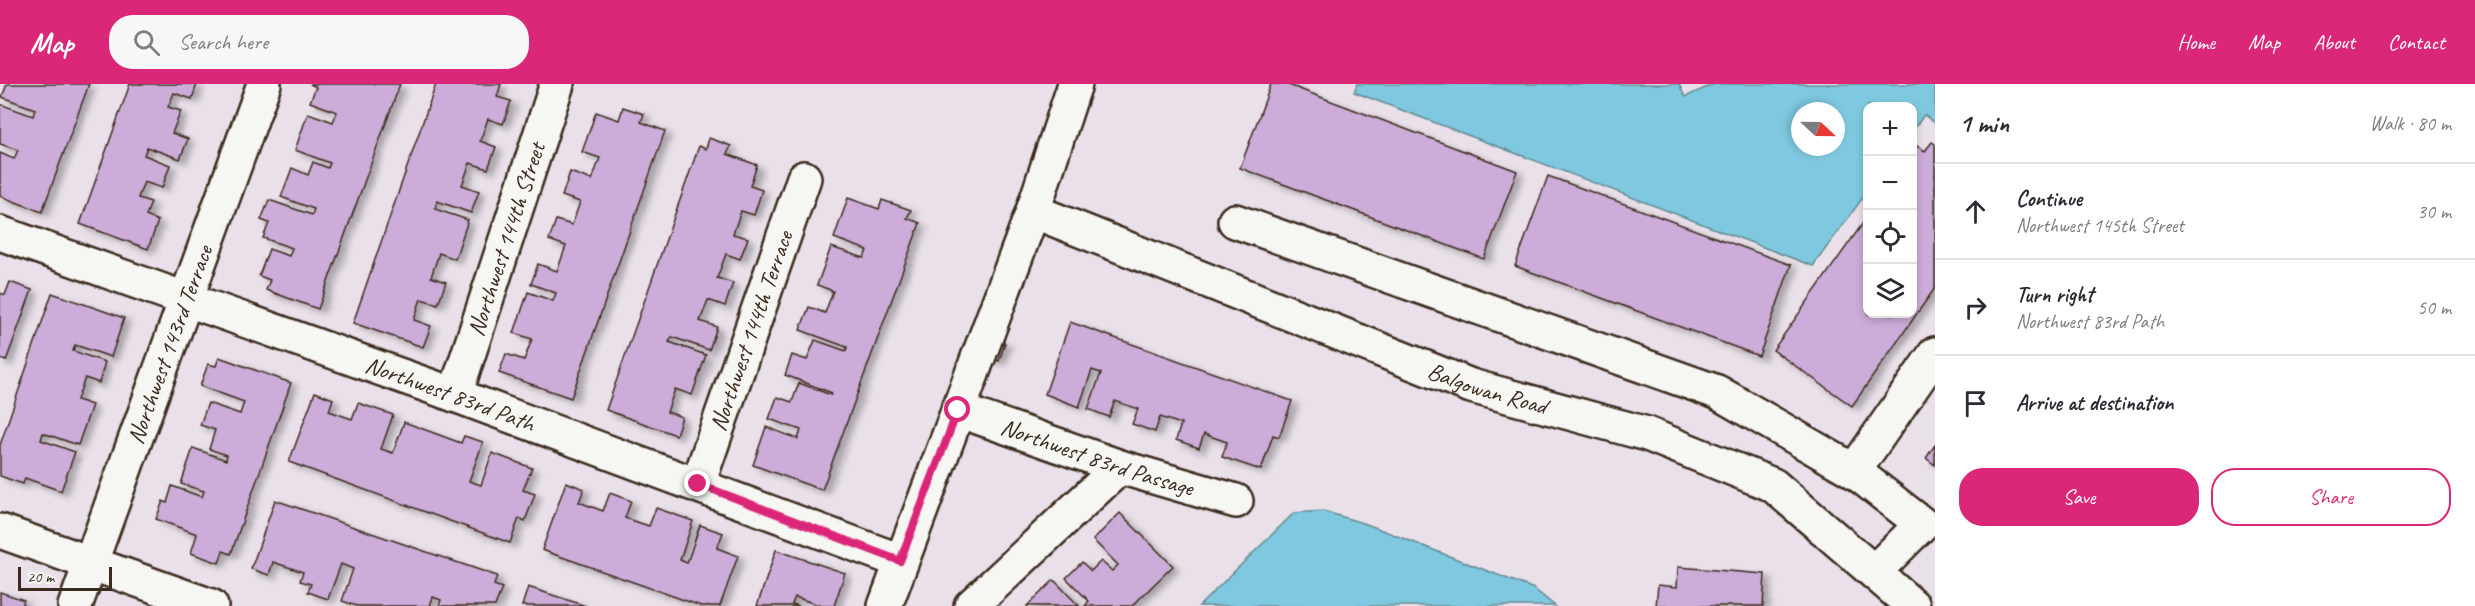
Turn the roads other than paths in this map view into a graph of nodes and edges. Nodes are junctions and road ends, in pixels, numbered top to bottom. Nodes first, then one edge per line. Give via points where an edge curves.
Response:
1 (264, 84) edge
2 (557, 84) edge
3 (1075, 84) edge
4 (804, 178) dead end
5 (1033, 211) junction
6 (1235, 221) dead end
7 (0, 233) edge
8 (187, 300) junction
9 (1935, 354) edge
10 (455, 395) junction
11 (958, 410) junction
12 (1120, 467) junction
13 (1854, 471) junction
14 (698, 484) junction
15 (1236, 501) dead end
16 (1928, 530) edge
17 (0, 531) edge
18 (900, 561) junction
19 (91, 563) junction
20 (1874, 572) junction
21 (75, 606) edge
22 (211, 606) edge
23 (885, 606) edge
24 (971, 606) edge
25 (1913, 606) edge

1 - 8 street, Northwest 143rd Terrace
2 - 10 street, Northwest 144th Street
3 - 5 street
4 - 14 street, Northwest 144th Terrace
5 - 11 street
5 - 20 street, Balgowan Road via 1471,386 1647,434 1773,485
6 - 13 street via 1717,392
7 - 8 street, Northwest 83rd Path
8 - 10 street, Northwest 83rd Path
8 - 19 street, Northwest 143rd Terrace
9 - 13 street
10 - 14 street, Northwest 83rd Path
11 - 12 street, Northwest 83rd Passage
11 - 18 street
12 - 15 street, Northwest 83rd Passage
12 - 24 street
13 - 16 street
14 - 18 street, Northwest 83rd Path
16 - 20 street
17 - 19 street
18 - 23 street
19 - 21 street, Northwest 143rd Terrace
19 - 22 street
20 - 25 street, Balgowan Road

